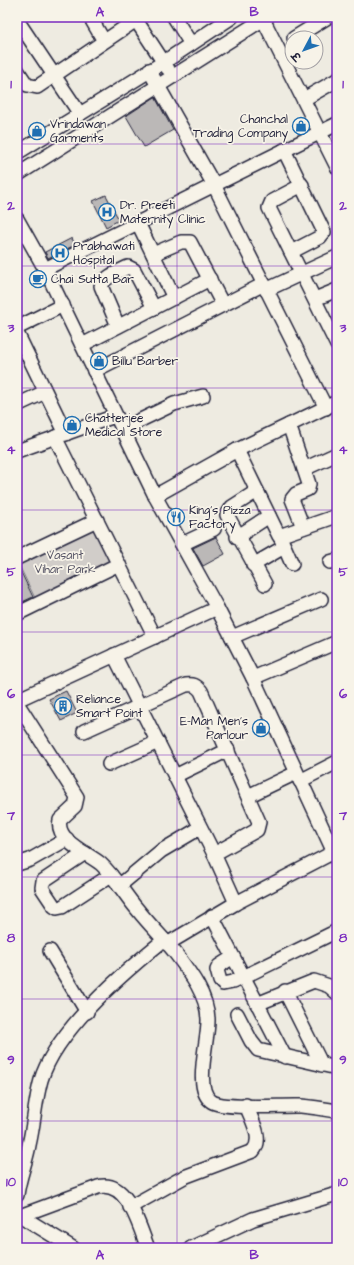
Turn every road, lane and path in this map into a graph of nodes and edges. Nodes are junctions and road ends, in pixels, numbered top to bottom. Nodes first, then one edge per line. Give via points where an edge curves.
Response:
1 (90, 17) edge
2 (174, 17) edge
3 (232, 17) edge
4 (328, 17) edge
5 (264, 18) edge
6 (135, 19) edge
7 (17, 20) edge
8 (307, 30) edge
9 (104, 41) junction
10 (191, 44) junction
11 (284, 44) edge
12 (278, 48) junction
13 (164, 62) junction
14 (17, 70) edge
15 (149, 70) junction
16 (53, 76) junction
17 (173, 77) junction
18 (337, 80) edge
19 (158, 86) junction
20 (304, 99) junction
21 (80, 114) junction
22 (337, 124) edge
23 (321, 132) junction
24 (284, 150) junction
25 (17, 153) edge
26 (337, 166) edge
27 (17, 175) edge
28 (214, 185) junction
29 (302, 185) junction
30 (17, 219) edge
31 (138, 223) junction
32 (291, 252) junction
33 (153, 254) junction
34 (337, 257) edge
35 (45, 269) junction
36 (302, 273) junction
37 (210, 280) junction
38 (265, 287) junction
39 (337, 290) edge
40 (174, 298) junction
41 (315, 299) junction
42 (62, 305) junction
43 (223, 305) junction
44 (154, 308) junction
45 (118, 326) junction
46 (17, 328) edge
47 (17, 333) edge
48 (82, 345) junction
49 (337, 345) edge
50 (94, 371) junction
51 (45, 392) junction
52 (203, 396) dead end
53 (17, 405) edge
54 (332, 405) edge
55 (115, 416) junction
56 (289, 425) junction
57 (122, 429) junction
58 (60, 435) junction
59 (237, 450) junction
60 (17, 451) edge
61 (337, 454) edge
62 (304, 470) junction
63 (257, 491) junction
64 (155, 496) junction
65 (270, 516) junction
66 (337, 516) edge
67 (97, 520) junction
68 (303, 527) junction
69 (214, 529) dead end
70 (237, 536) junction
71 (282, 541) junction
72 (182, 544) junction
73 (17, 558) edge
74 (119, 564) junction
75 (292, 564) dead end
76 (253, 565) junction
77 (265, 584) dead end
78 (321, 598) dead end
79 (217, 608) junction
80 (17, 614) edge
81 (155, 637) junction
82 (232, 637) junction
83 (337, 642) edge
84 (114, 656) junction
85 (252, 678) junction
86 (17, 702) edge
87 (139, 705) junction
88 (84, 731) dead end
89 (158, 742) junction
90 (228, 750) junction
91 (337, 762) edge
92 (109, 764) dead end
93 (175, 776) junction
94 (298, 777) junction
95 (248, 796) junction
96 (200, 828) junction
97 (67, 839) junction
98 (334, 850) edge
99 (85, 853) junction
100 (214, 854) junction
101 (17, 864) edge
102 (111, 875) junction
103 (119, 886) junction
104 (236, 903) junction
105 (212, 916) junction
106 (337, 931) edge
107 (165, 942) junction
108 (50, 951) dead end
109 (233, 957) junction
110 (243, 977) junction
111 (286, 991) junction
112 (337, 993) edge
113 (257, 1004) junction
114 (87, 1012) junction
115 (237, 1014) dead end
116 (285, 1057) junction
117 (322, 1065) junction
118 (337, 1068) edge
119 (246, 1105) junction
120 (337, 1110) edge
121 (337, 1194) edge
122 (17, 1195) edge
123 (130, 1207) junction
124 (19, 1216) edge
125 (73, 1248) edge
126 (148, 1248) edge
127 (191, 1248) edge

1 - 9 street
2 - 10 street
3 - 10 street
4 - 8 street
5 - 12 street
5 - 17 street
6 - 9 street
6 - 13 street
7 - 16 street
9 - 16 street
10 - 13 street
11 - 12 street
12 - 20 street
13 - 15 street
13 - 17 street
14 - 16 street via 31,87 36,87
15 - 19 street
15 - 21 street
16 - 21 street
17 - 19 street
18 - 20 street
19 - 27 street
19 - 28 street
20 - 23 street
21 - 25 street
22 - 23 street
23 - 24 street
23 - 26 street
24 - 28 street
24 - 29 street
28 - 31 street
28 - 38 street
29 - 32 street via 324,232 320,237
29 - 32 street via 269,204 270,212
30 - 35 street
31 - 33 street
31 - 35 street
32 - 36 street
33 - 37 street via 181,242 190,242
33 - 40 street
34 - 36 street
35 - 42 street
36 - 38 street
36 - 41 street
37 - 40 street
37 - 43 street
38 - 43 street
38 - 54 street
39 - 41 street
40 - 44 street
41 - 49 street
42 - 46 street
42 - 48 street
43 - 50 street
44 - 45 street
44 - 45 street via 132,267 123,270 104,281 101,286
45 - 48 street
47 - 51 street
48 - 50 street
50 - 55 street
51 - 53 street
51 - 58 street
52 - 57 street via 174,404
54 - 56 street
55 - 57 street
55 - 58 street
56 - 59 street
56 - 62 street
57 - 64 street
58 - 60 street
58 - 67 street
59 - 63 street
59 - 64 street
61 - 62 street
62 - 68 street via 309,488 296,494 292,499
63 - 65 street
63 - 70 street via 228,511 228,521
64 - 72 street
65 - 70 street
65 - 71 street
66 - 68 street
67 - 73 street
67 - 74 street
68 - 71 street
69 - 72 street
70 - 76 street
71 - 75 street
71 - 76 street
72 - 79 street
74 - 80 street
74 - 81 street
76 - 77 street
78 - 82 street
79 - 81 street
79 - 82 street
81 - 84 street
82 - 85 street
83 - 85 street
84 - 86 street
84 - 87 street
85 - 94 street
86 - 97 street via 76,797 75,806 59,824
87 - 88 street
87 - 89 street
87 - 90 street via 186,685 197,686
89 - 92 street
89 - 93 street
90 - 93 street
90 - 95 street
91 - 94 street
93 - 96 street
94 - 95 street
94 - 98 street
95 - 100 street via 258,817 259,827
96 - 100 street
96 - 103 street via 161,851
97 - 99 street
97 - 101 street via 30,860
98 - 104 street
99 - 102 street
99 - 102 street via 43,881 42,888 54,906 62,907
100 - 104 street
102 - 103 street
103 - 107 street
104 - 105 street
105 - 107 street
105 - 109 street
106 - 110 street
107 - 114 street via 142,958
107 - 119 street via 193,978 206,1007 208,1019 203,1068 204,1093 212,1102
108 - 114 street
109 - 110 street
109 - 110 street via 216,970 220,981 228,984
110 - 113 street
111 - 112 street via 314,981 329,986
111 - 113 street
111 - 117 street
113 - 116 street
114 - 122 street via 61,1041 42,1079
115 - 116 street via 254,1046 265,1053
116 - 117 street
117 - 118 street
119 - 120 street
119 - 123 street via 258,1138 257,1147 253,1151 184,1177
121 - 127 street via 253,1220
123 - 124 street via 121,1193 114,1187 105,1185
123 - 126 street
124 - 125 street

